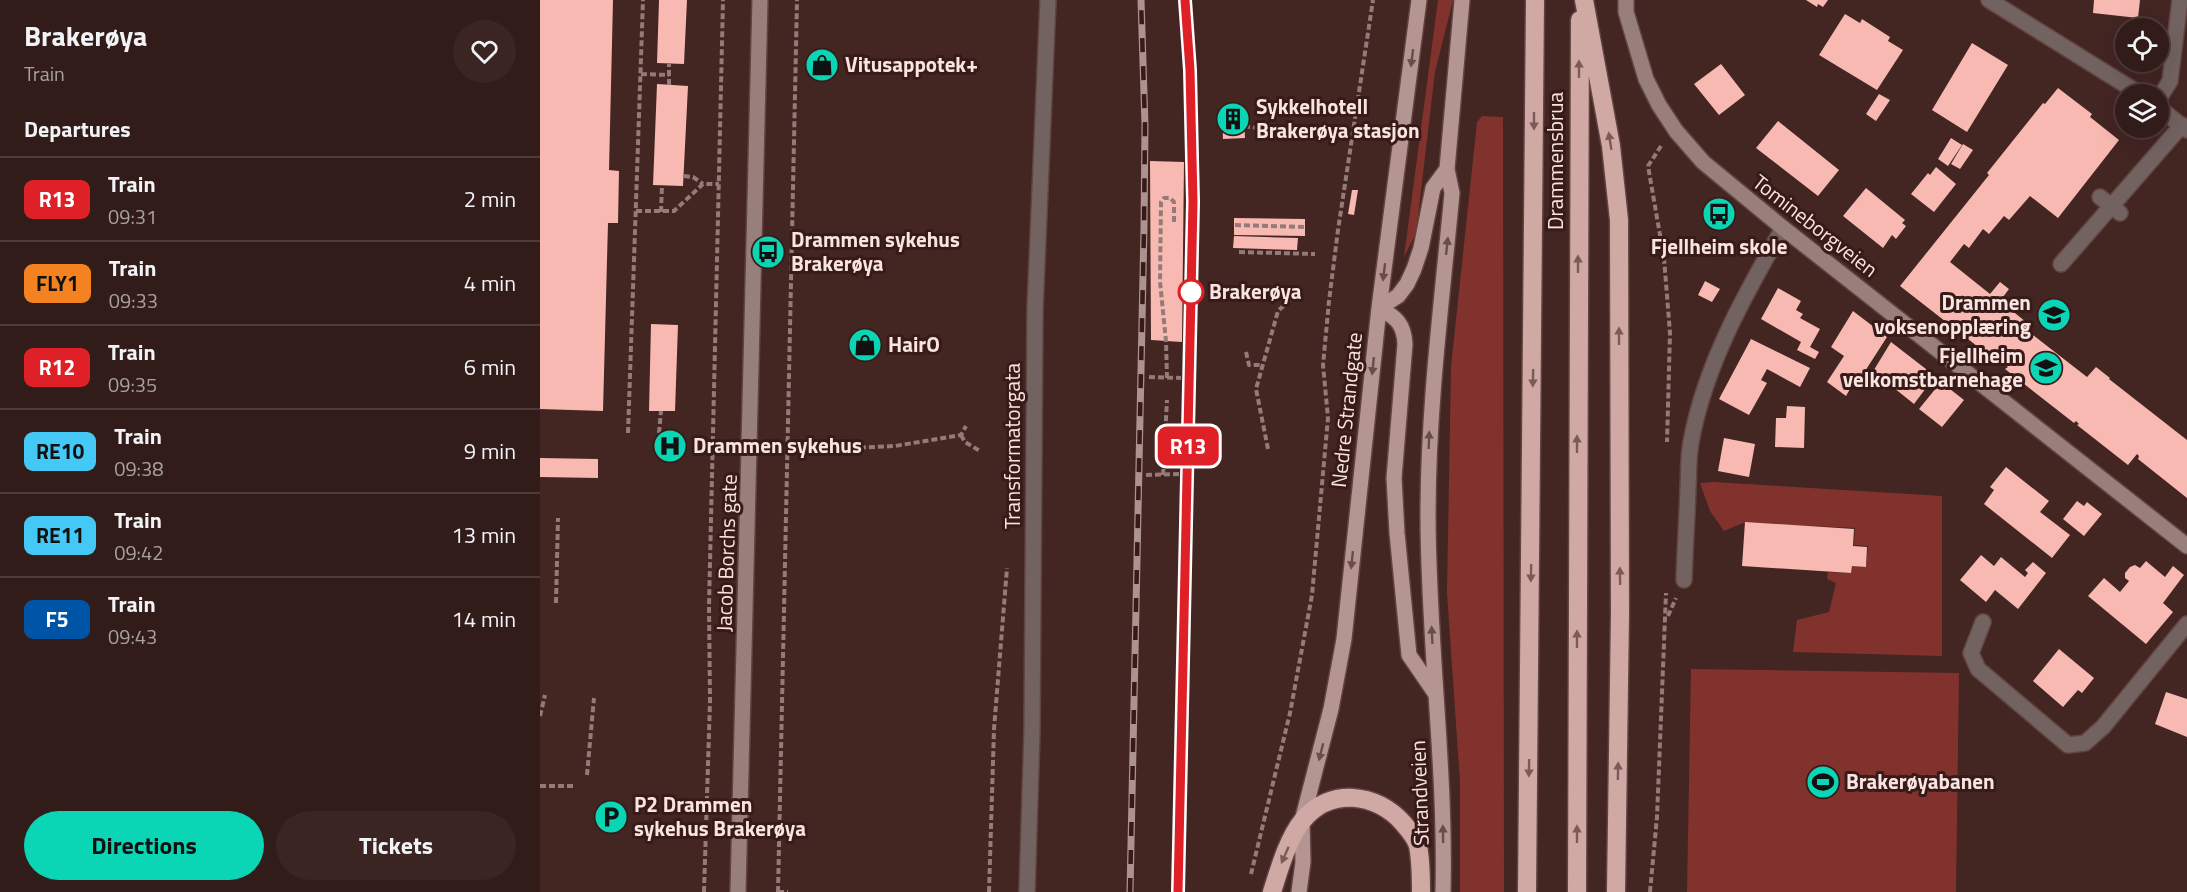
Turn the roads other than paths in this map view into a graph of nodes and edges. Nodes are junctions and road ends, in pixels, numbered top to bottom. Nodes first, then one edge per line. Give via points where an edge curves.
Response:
1 (760, 0) edge
2 (1048, 0) edge
3 (1419, 0) edge
4 (1462, 0) edge
5 (1535, 0) edge
6 (1582, 0) edge
7 (1626, 0) edge
8 (1989, 0) edge
9 (2180, 0) edge
10 (2124, 84) edge
11 (2168, 84) edge
12 (2169, 116) edge
13 (2184, 128) edge
14 (1447, 169) junction
15 (1783, 228) junction
16 (2061, 264) dead end
17 (1379, 308) junction
18 (2187, 546) edge
19 (1684, 580) dead end
20 (1983, 622) dead end
21 (2187, 624) edge
22 (1435, 693) junction
23 (1302, 821) junction
24 (738, 892) edge
25 (1027, 892) edge
26 (1272, 892) edge
27 (1299, 892) edge
28 (1421, 892) edge
29 (1443, 892) edge
30 (1527, 892) edge
31 (1577, 892) edge
32 (1616, 892) edge

1 - 24 street, Jacob Borchs gate
2 - 25 street, Transformatorgata via 1035,309
3 -> 17 main road, Nedre Strandgate
4 - 14 main road
5 -> 30 highway, Drammensbrua
31 -> 6 highway, Drammensbrua
32 -> 6 highway via 1619,220 1611,146
7 - 15 street, Tomineborgveien via 1646,79 1676,130 1703,162
8 - 10 street
9 - 11 street
12 - 13 street
13 - 16 street
14 - 17 main road via 1433,188 1421,248 1407,284 1398,296
22 -> 14 main road via 1428,472 1452,192
15 - 18 street, Tomineborgveien
15 - 19 street via 1732,322 1701,398 1689,465
17 - 22 main road via 1394,316 1404,334 1394,478 1397,533 1409,655
17 -> 23 main road, Nedre Strandgate via 1344,639 1331,709
20 - 21 street via 1971,653 1978,669 2068,746 2085,742 2103,727
29 -> 22 main road, Strandveien via 1441,758
23 -> 26 highway via 1283,857
23 - 27 main road
23 - 28 highway via 1331,801 1376,801 1400,820 1418,845

